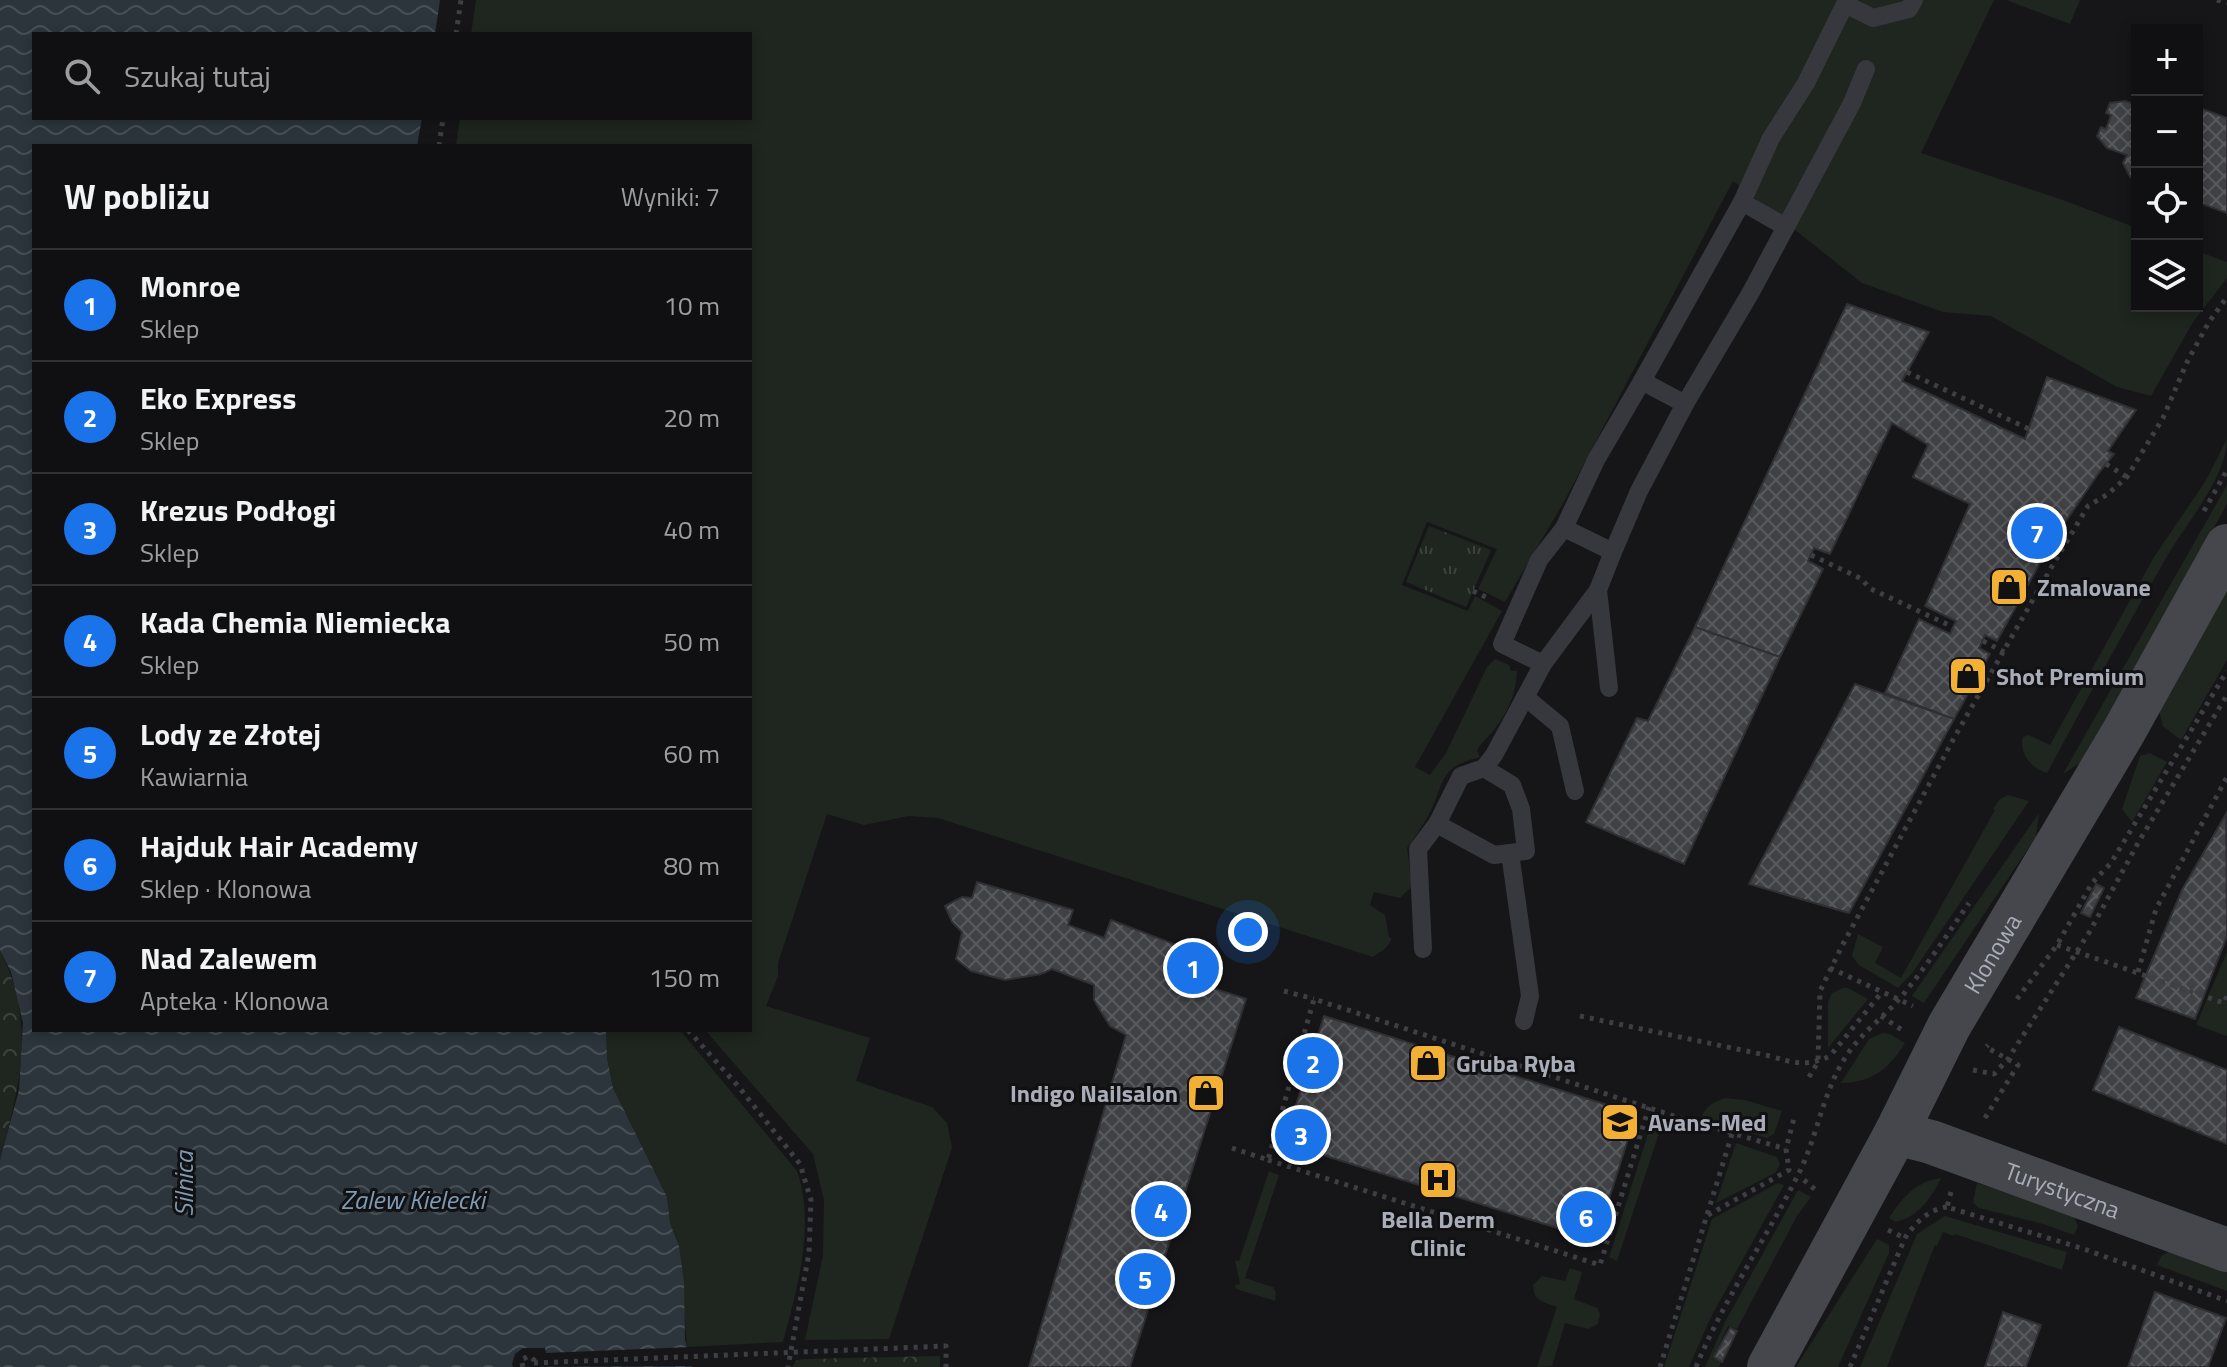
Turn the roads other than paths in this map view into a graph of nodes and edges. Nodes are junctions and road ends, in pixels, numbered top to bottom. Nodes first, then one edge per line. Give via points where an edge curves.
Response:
1 (1914, 0) edge
2 (1846, 2) edge
3 (1866, 69) dead end
4 (1742, 202) junction
5 (1786, 227) junction
6 (1642, 381) junction
7 (1685, 404) junction
8 (1564, 528) junction
9 (2212, 535) edge
10 (1613, 552) junction
11 (1598, 590) junction
12 (1543, 664) junction
13 (1609, 688) dead end
14 (1525, 697) junction
15 (1484, 768) junction
16 (1575, 791) dead end
17 (1437, 824) junction
18 (1510, 853) junction
19 (1423, 949) dead end
20 (1524, 1021) dead end
21 (1896, 1133) junction
22 (2227, 1250) edge
23 (1769, 1367) edge

1 - 2 lane via 1909,9 1873,18
2 - 4 lane
3 - 5 lane
4 - 5 lane
4 - 6 lane
5 - 7 lane
6 - 7 lane
6 - 8 lane
7 - 10 lane
8 - 10 lane
8 - 12 lane via 1539,560 1502,644
9 - 21 street, Klonowa via 2116,746 1949,1026
10 - 11 lane
11 - 12 lane
11 - 13 lane
12 - 14 lane
14 - 15 lane
14 - 16 lane via 1560,726
15 - 17 lane via 1461,776
15 - 18 lane via 1512,785 1521,809 1526,851
17 - 18 lane via 1494,855
17 - 19 lane via 1418,849
18 - 20 lane via 1530,996
21 - 22 street, Turystyczna
21 - 23 street, Klonowa

